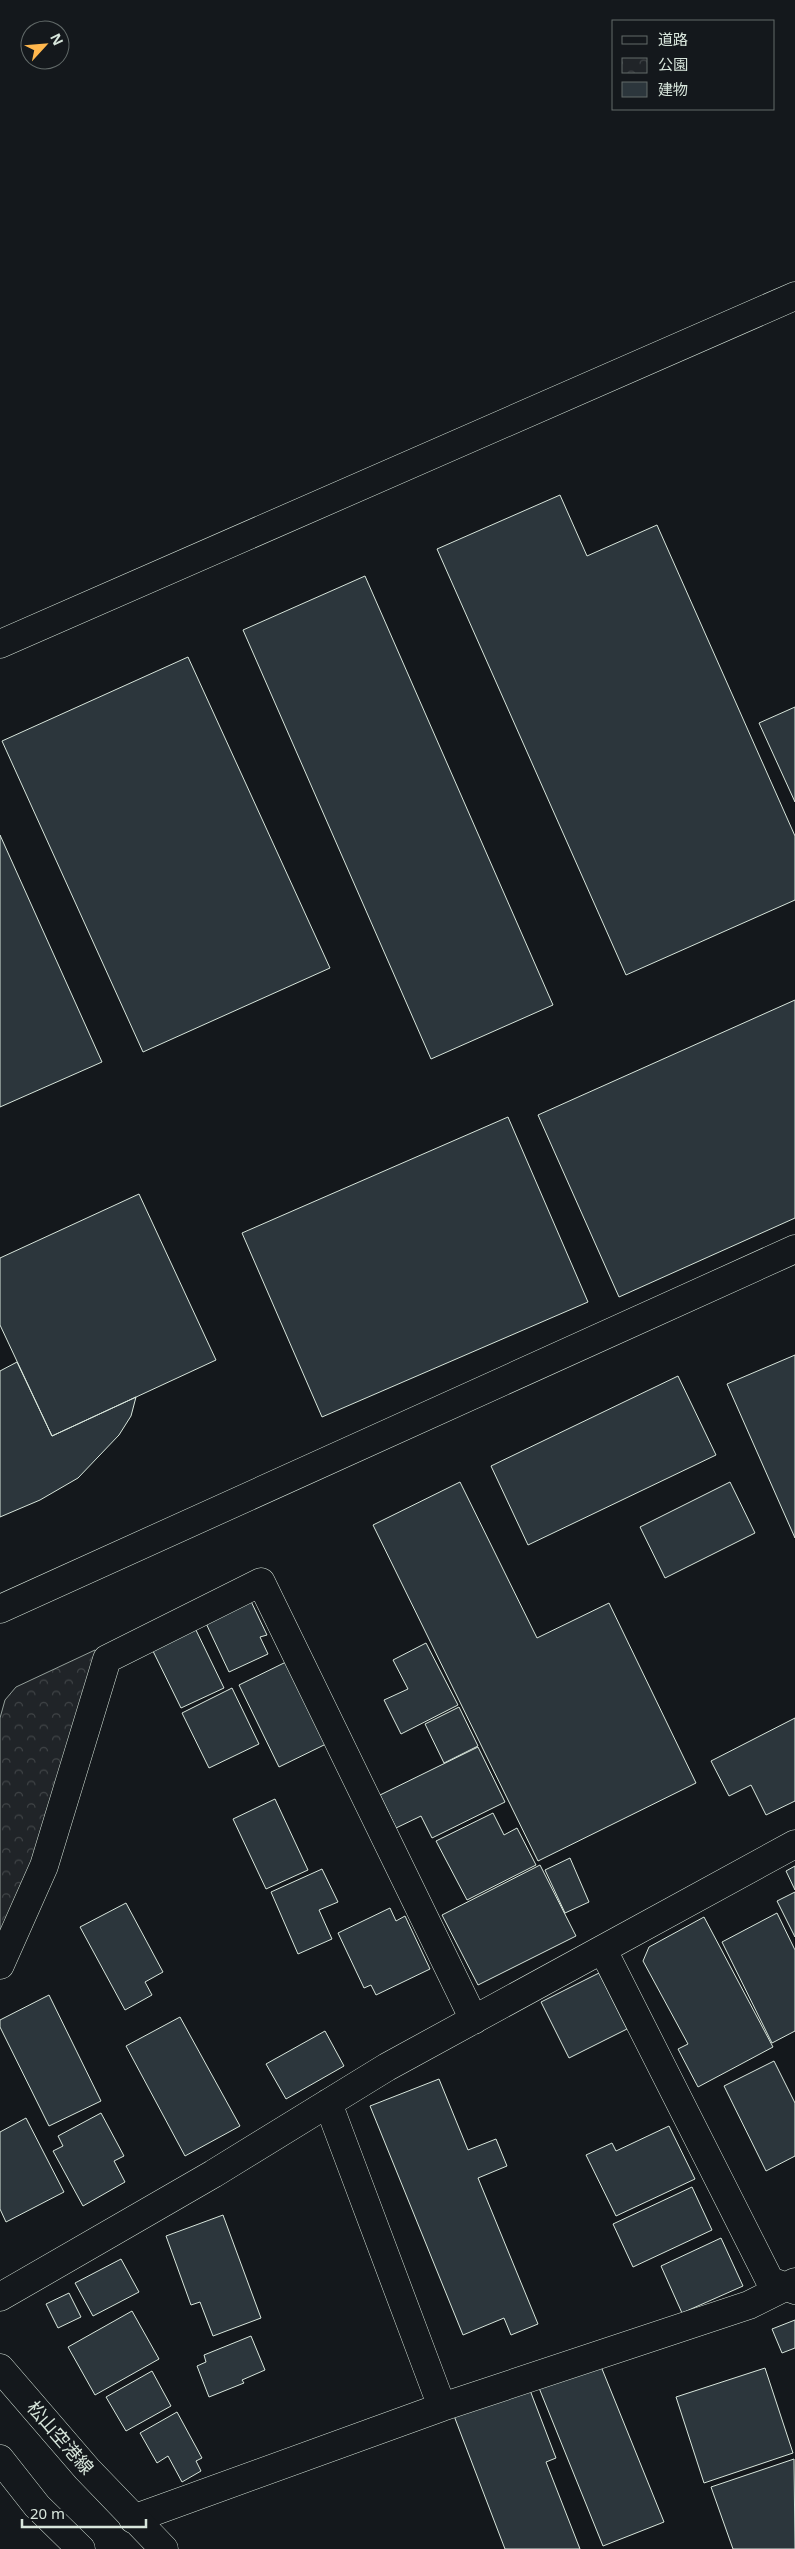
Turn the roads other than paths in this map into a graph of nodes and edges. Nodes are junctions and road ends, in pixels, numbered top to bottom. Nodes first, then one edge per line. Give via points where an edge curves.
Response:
1 (795, 296) edge
2 (0, 644) edge
3 (795, 1249) edge
4 (0, 1609) edge
5 (795, 1844) edge
6 (604, 1950) junction
7 (0, 1965) edge
8 (474, 2020) junction
9 (328, 2103) junction
10 (792, 2286) edge
11 (0, 2297) edge
12 (0, 2368) edge
13 (442, 2407) junction
14 (0, 2459) edge
15 (133, 2519) junction
16 (81, 2549) edge
17 (164, 2549) edge

1 - 2 street
3 - 4 street
5 - 6 street
6 - 8 street
6 - 10 street via 770,2281
7 - 8 street via 44,1866 108,1660 261,1582
8 - 9 street
9 - 11 street via 213,2174
9 - 13 street
10 - 13 street via 749,2305
12 - 15 street, 松山空港線
13 - 15 street
14 - 16 street via 37,2506
15 - 17 street, 松山空港線

